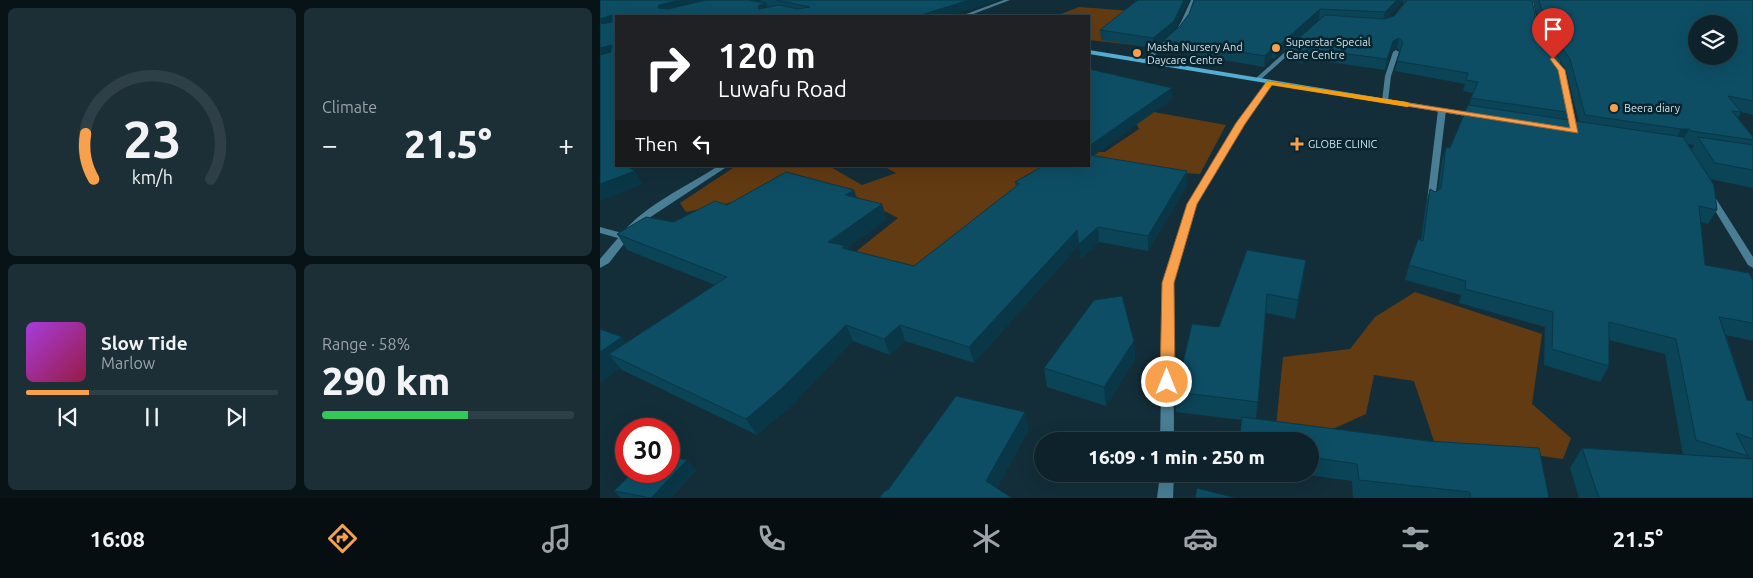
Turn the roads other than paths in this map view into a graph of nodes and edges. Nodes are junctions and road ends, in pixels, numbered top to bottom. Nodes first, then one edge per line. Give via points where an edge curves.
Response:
1 (1008, 0) edge
2 (1194, 0) edge
3 (1531, 0) edge
4 (967, 15) edge
5 (1301, 40) edge
6 (1542, 43) edge
7 (1090, 52) edge
8 (1396, 52) edge
9 (1145, 61) junction
10 (1257, 80) junction
11 (1270, 83) junction
12 (1385, 101) junction
13 (1442, 110) junction
14 (1489, 118) edge
15 (722, 167) edge
16 (1704, 185) edge
17 (1431, 201) edge
18 (600, 230) edge
19 (623, 237) junction
20 (1753, 265) edge
21 (600, 266) edge
22 (1167, 432) edge
23 (1166, 482) edge
24 (1165, 498) edge

1 - 4 street
2 - 9 street via 1177,33
3 - 6 street
5 - 10 street
7 - 9 street
8 - 12 street via 1388,76
9 - 10 street
10 - 11 street
11 - 12 street
11 - 22 street via 1241,123 1192,204 1168,283
12 - 13 street
13 - 14 street
13 - 17 street
15 - 19 street via 644,217
16 - 20 street
18 - 19 street
19 - 21 street
23 - 24 street

